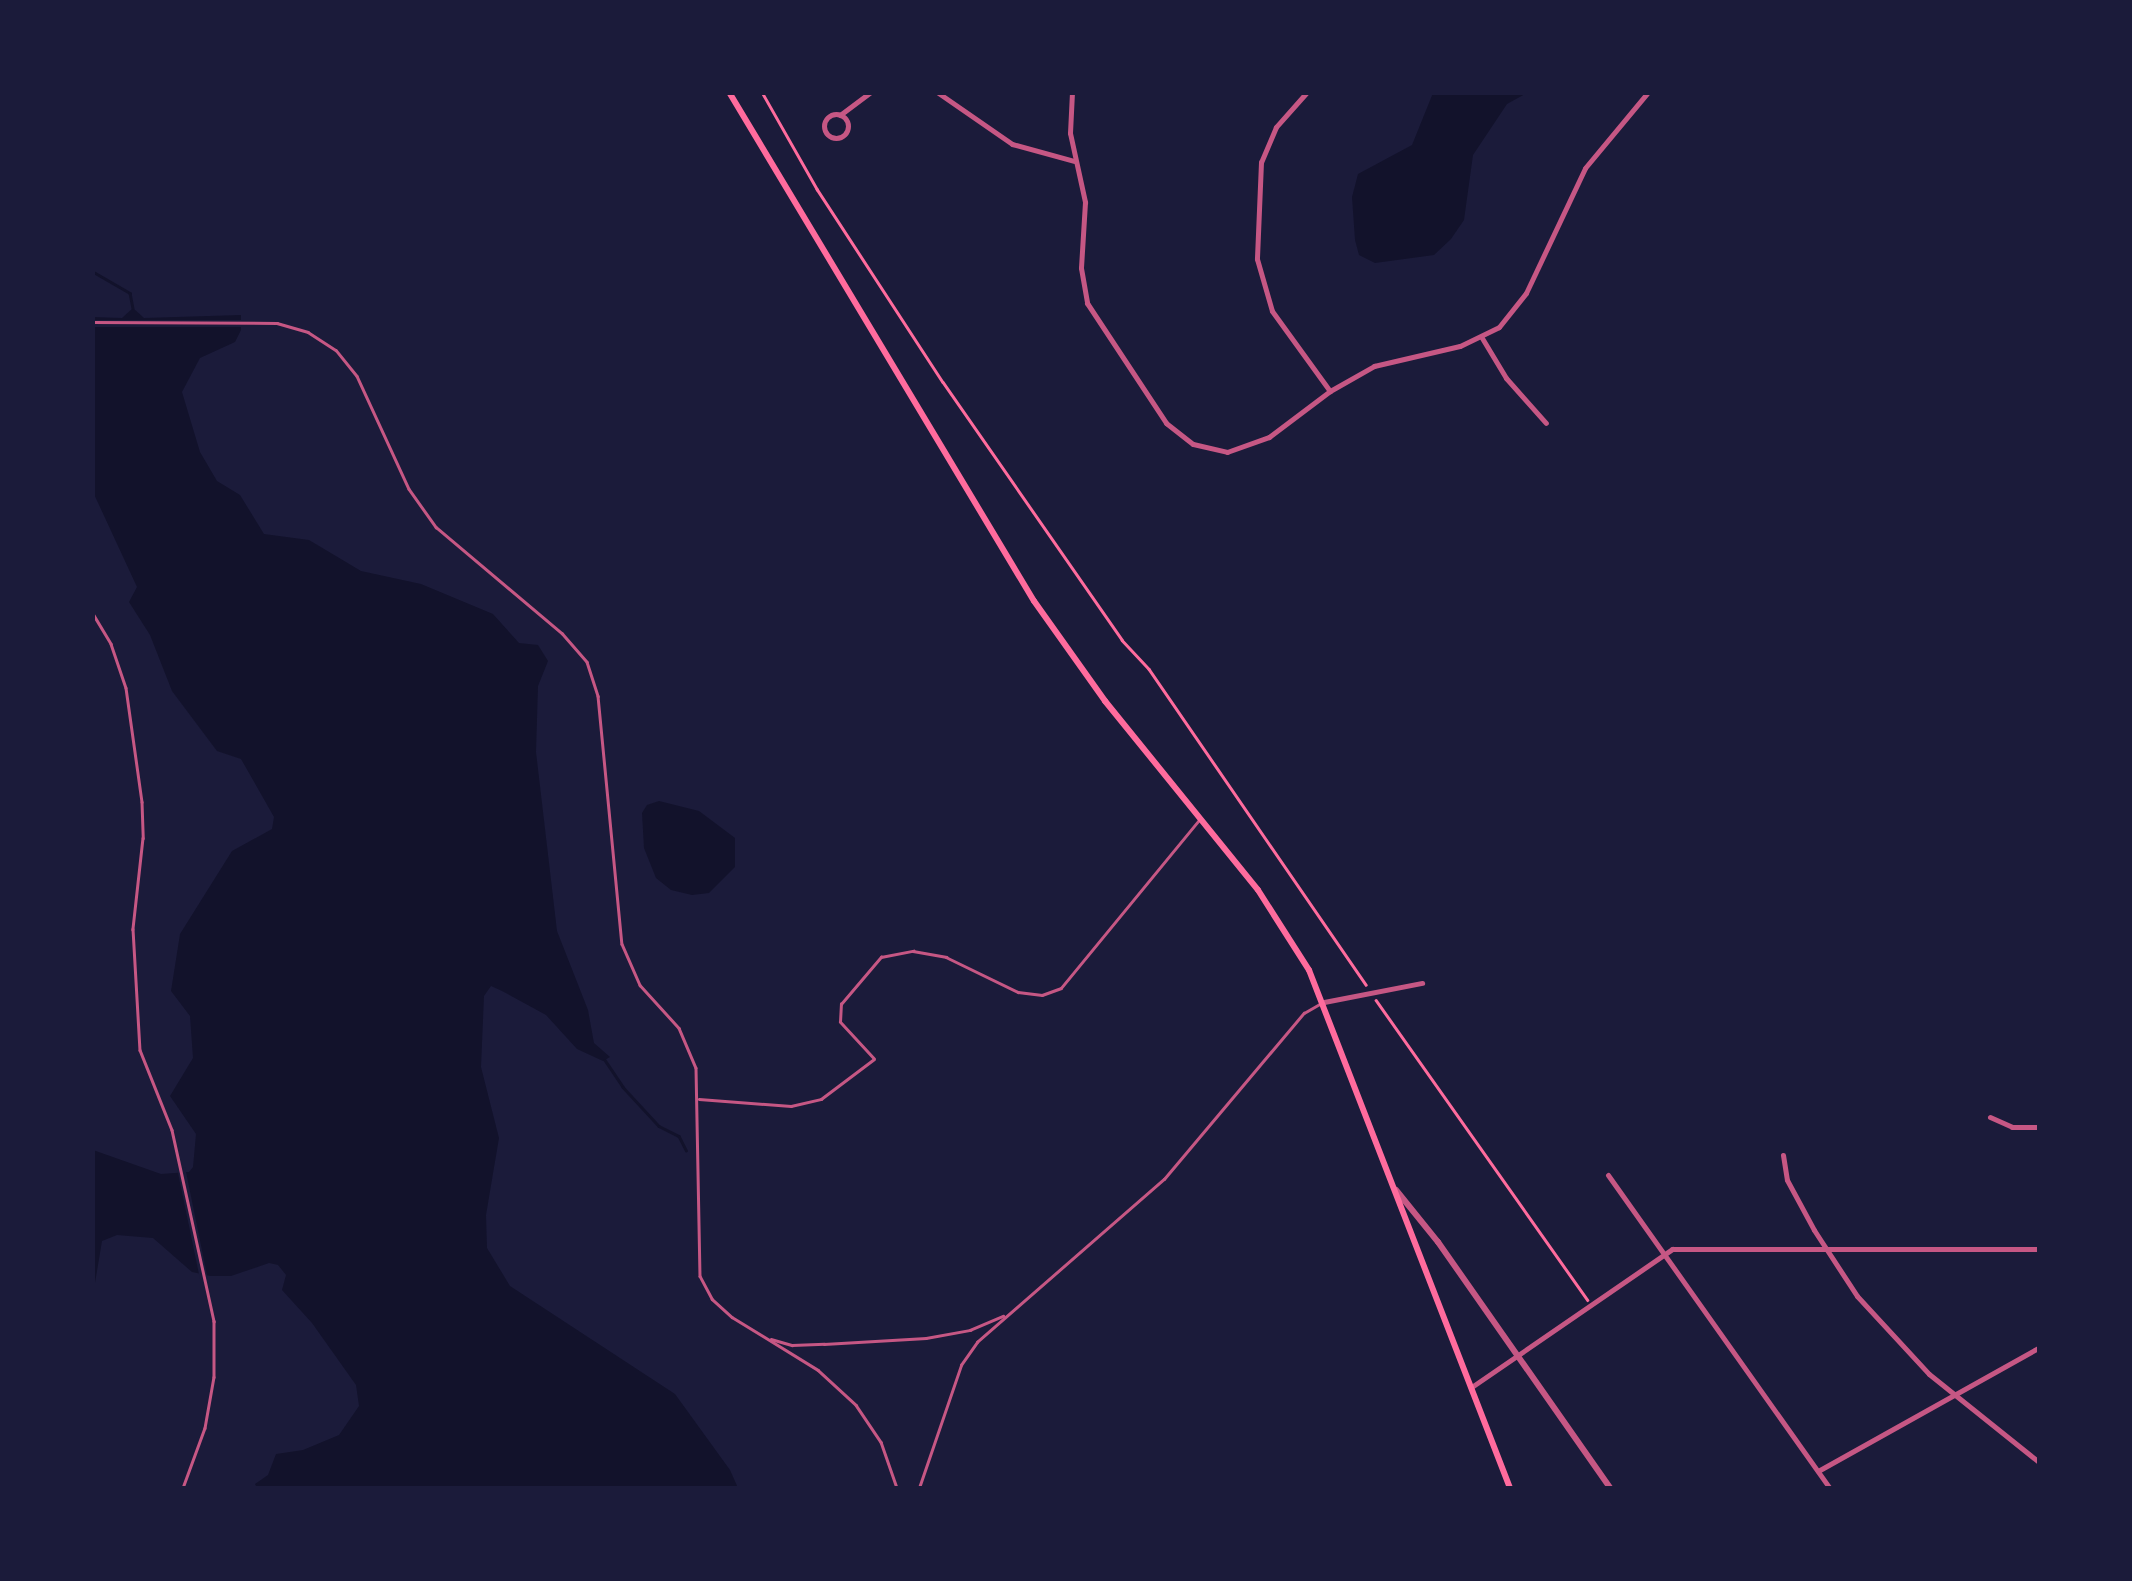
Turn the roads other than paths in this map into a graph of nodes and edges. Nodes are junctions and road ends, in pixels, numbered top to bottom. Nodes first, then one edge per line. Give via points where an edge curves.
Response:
1 (729, 92) edge
2 (870, 92) edge
3 (938, 92) edge
4 (1072, 92) edge
5 (1306, 92) edge
6 (1648, 92) edge
7 (840, 115) junction
8 (1074, 161) junction
9 (92, 322) edge
10 (1482, 338) junction
11 (1330, 391) junction
12 (1546, 423) dead end
13 (92, 612) edge
14 (1200, 818) junction
15 (1422, 983) dead end
16 (1324, 1002) junction
17 (698, 1099) junction
18 (1990, 1117) dead end
19 (2040, 1127) edge
20 (1783, 1155) dead end
21 (1608, 1175) dead end
22 (1396, 1190) junction
23 (1824, 1248) junction
24 (2040, 1250) edge
25 (1664, 1253) junction
26 (1009, 1313) junction
27 (762, 1335) junction
28 (2040, 1346) edge
29 (1518, 1357) junction
30 (1473, 1386) junction
31 (1954, 1395) junction
32 (2040, 1463) edge
33 (1818, 1471) junction
34 (183, 1488) edge
35 (897, 1488) edge
36 (919, 1488) edge
37 (1510, 1488) edge
38 (1610, 1488) edge
39 (1830, 1488) edge

1 - 14 main road via 1007,558 1065,647
2 - 7 street
3 - 8 street via 1012,144
4 - 8 street
5 - 11 street via 1276,128 1261,162 1257,259 1272,311
6 - 10 street via 1586,168 1520,304
7 - 7 street via 824,122 832,138 846,132
8 - 11 street via 1085,202 1081,268 1087,303 1119,358 1180,436 1213,450 1254,446
9 - 17 lane via 290,325 342,355 409,489 436,527 587,662 598,696 622,944 640,985 690,1046
10 - 11 street via 1374,366
10 - 12 street
13 - 34 lane via 126,688 142,802 133,929 140,1050 172,1130 214,1320 214,1377 198,1454
14 - 16 main road via 1284,927
14 - 17 lane via 1061,988 1042,995 1018,992 946,956 881,956 841,1004 840,1022 874,1059 822,1098 791,1106
15 - 16 street
16 - 22 main road
16 - 26 lane via 1304,1013 1164,1179
17 - 27 lane via 700,1276 718,1306
18 - 19 street
20 - 23 street via 1787,1180
21 - 25 street
22 - 29 street
22 - 30 main road
23 - 24 street
23 - 25 street via 1682,1247
23 - 31 street via 1894,1339
25 - 29 street
25 - 33 street
26 - 27 lane via 970,1330 926,1338 792,1344
26 - 36 lane via 961,1366
27 - 35 lane via 856,1404 881,1442
28 - 31 street
29 - 30 street
29 - 38 street
30 - 37 main road
31 - 32 street
31 - 33 street
33 - 39 street

